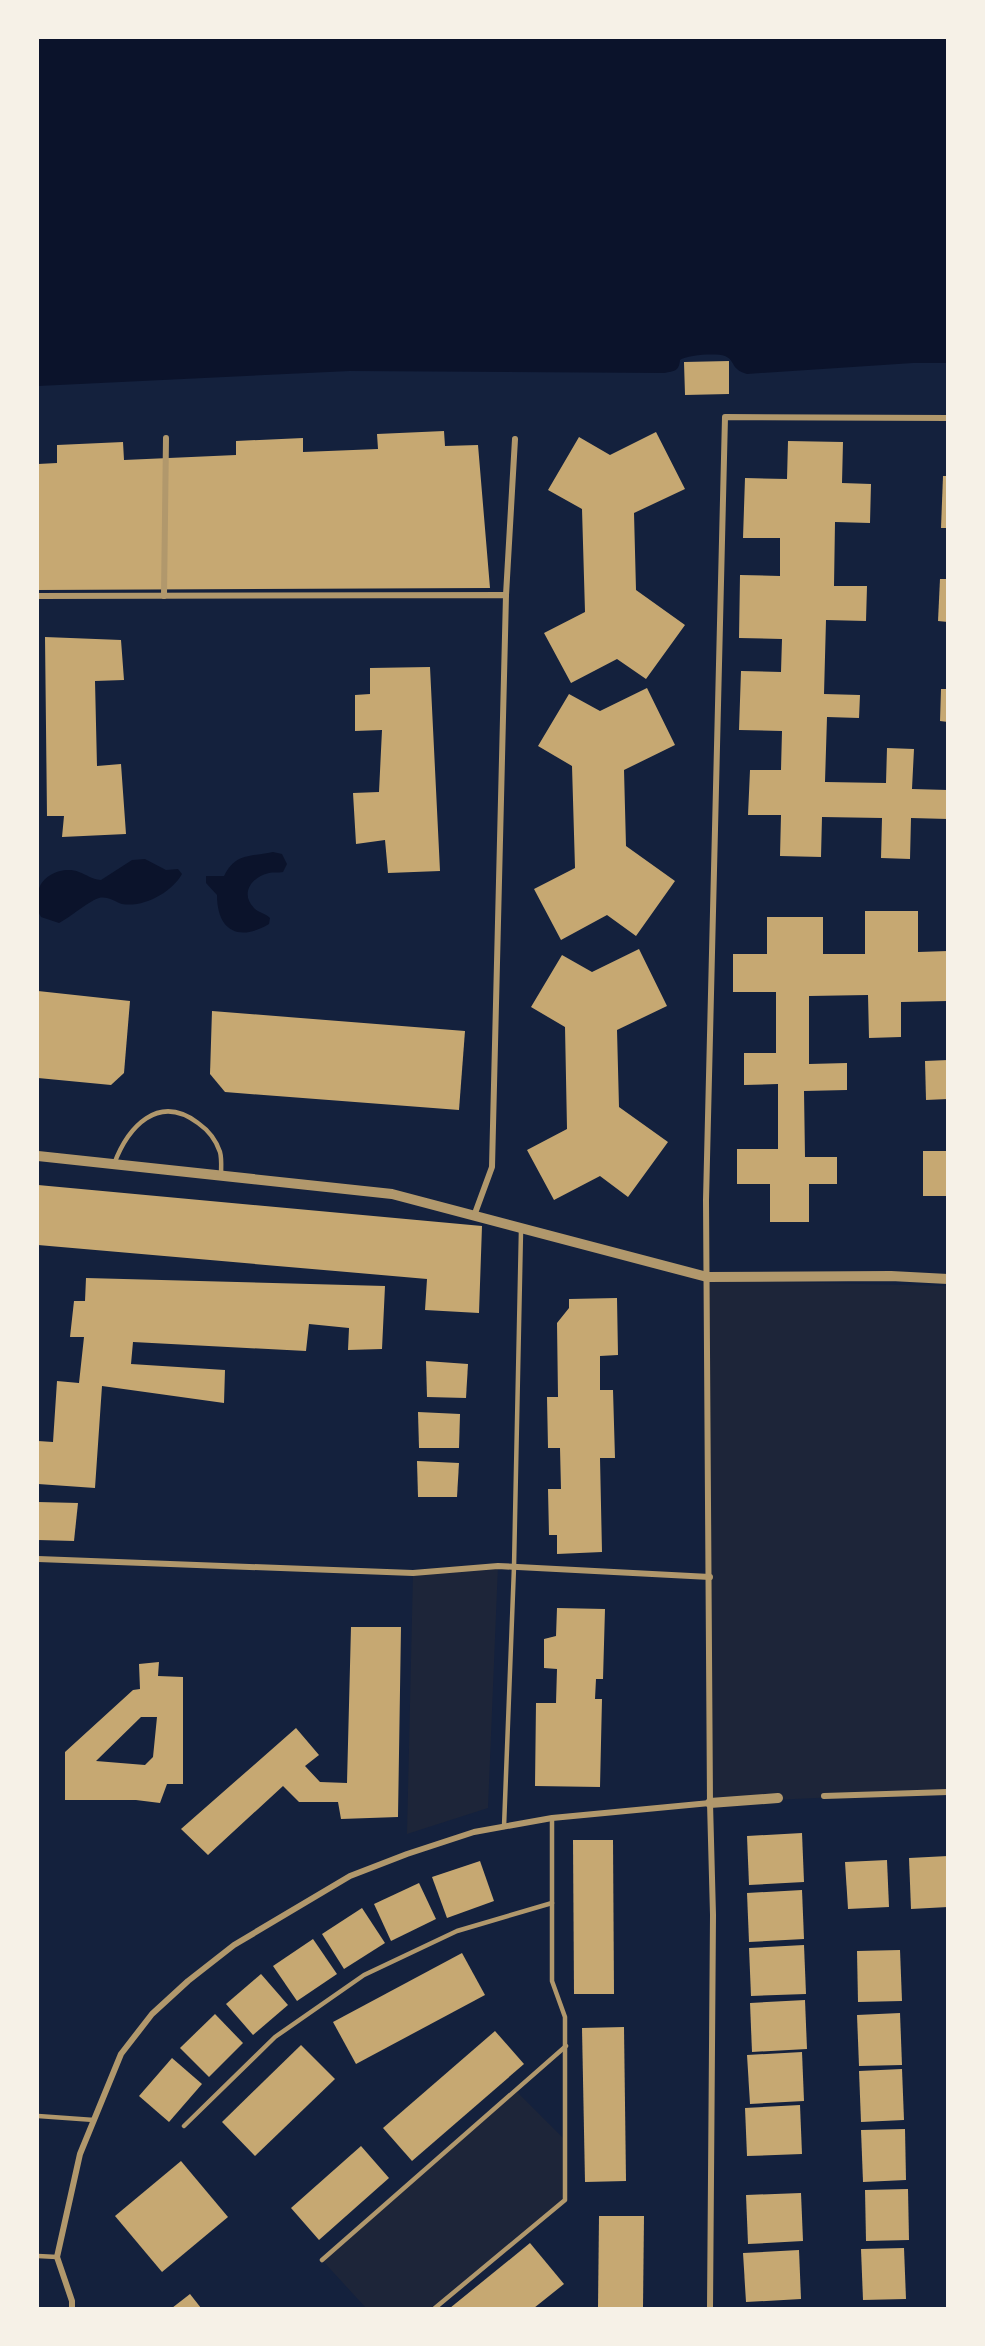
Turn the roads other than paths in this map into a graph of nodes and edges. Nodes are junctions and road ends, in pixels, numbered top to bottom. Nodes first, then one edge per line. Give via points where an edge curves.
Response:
1 (948, 418) edge
2 (166, 438) dead end
3 (515, 439) dead end
4 (506, 595) junction
5 (38, 596) edge
6 (164, 596) junction
7 (38, 1156) edge
8 (114, 1164) junction
9 (221, 1176) junction
10 (474, 1216) junction
11 (521, 1228) junction
12 (706, 1277) junction
13 (948, 1279) edge
14 (38, 1559) edge
15 (514, 1567) junction
16 (710, 1577) junction
17 (948, 1792) edge
18 (824, 1796) dead end
19 (778, 1798) dead end
20 (710, 1803) junction
21 (552, 1818) junction
22 (504, 1827) junction
23 (552, 1903) junction
24 (566, 2046) junction
25 (38, 2116) edge
26 (94, 2120) junction
27 (184, 2126) dead end
28 (38, 2256) edge
29 (57, 2257) junction
30 (322, 2260) dead end
31 (72, 2308) edge
32 (435, 2308) edge
33 (710, 2308) edge

1 - 12 street via 725,417
2 - 6 street
3 - 4 street
4 - 6 street
4 - 10 street via 492,1167
5 - 6 street
7 - 8 street
8 - 9 street
8 - 9 lane via 137,1125 168,1110 188,1115 209,1131 220,1152
9 - 10 street via 392,1194
10 - 11 street
11 - 12 street
11 - 15 lane
12 - 13 street
12 - 16 street
14 - 15 street via 413,1573
15 - 16 street
15 - 22 lane
16 - 20 street
17 - 18 street
19 - 20 street
20 - 21 street
20 - 33 street
21 - 22 street
21 - 23 lane
22 - 26 street via 474,1832 350,1876 234,1946 188,1980 152,2014 121,2054
23 - 24 lane via 552,1981 566,2017
23 - 27 lane via 457,1931 364,1975 275,2037
24 - 30 lane
24 - 32 lane via 565,2200
25 - 26 lane
26 - 29 street via 80,2154
28 - 29 lane
29 - 31 street

